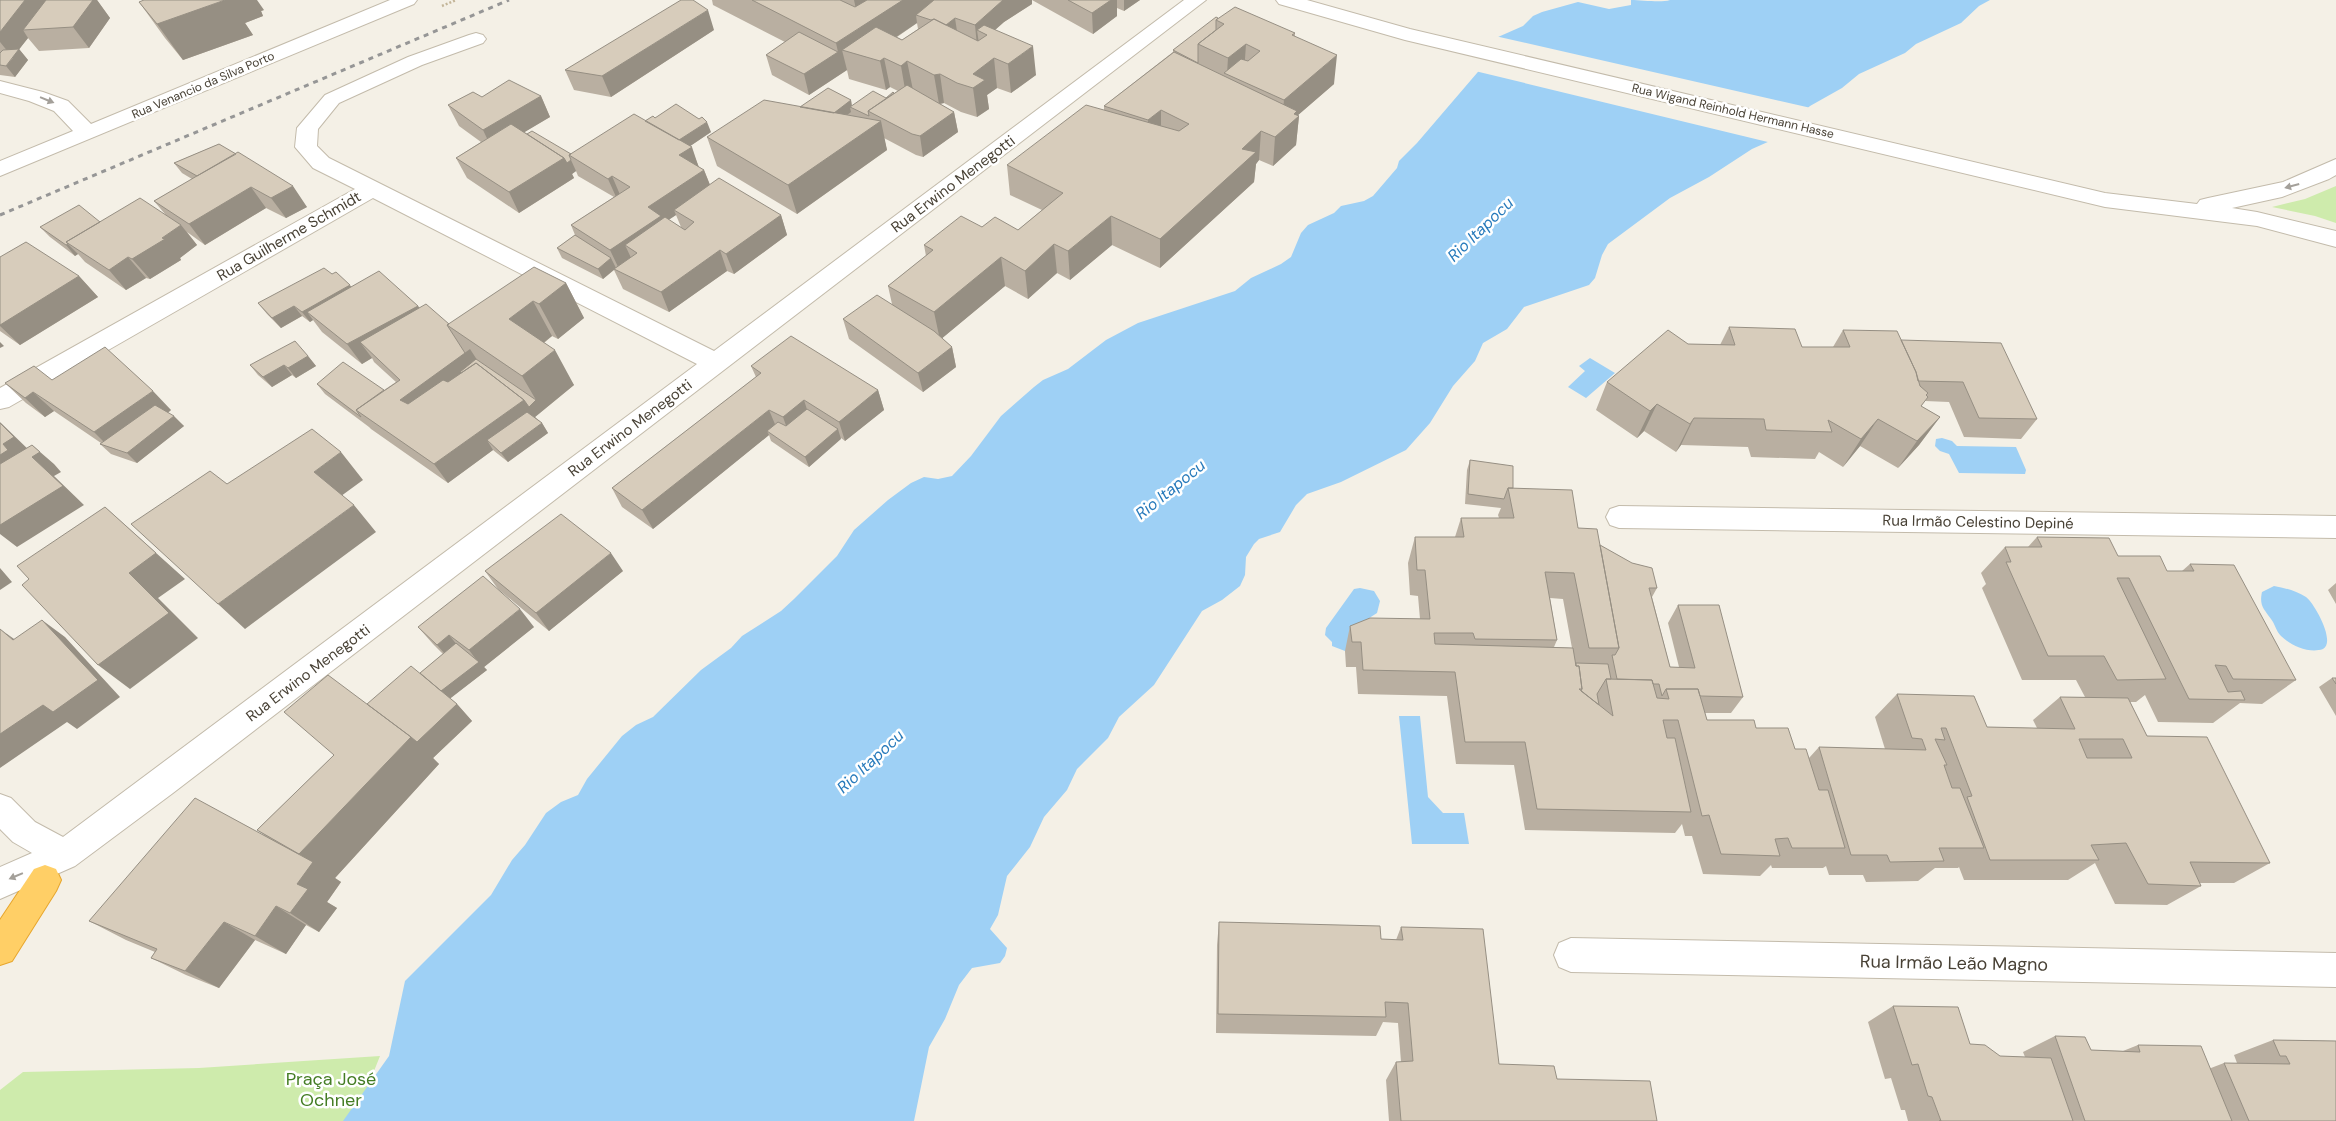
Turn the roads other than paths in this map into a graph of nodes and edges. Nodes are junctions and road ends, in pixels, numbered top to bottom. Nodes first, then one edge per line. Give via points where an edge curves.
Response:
1 (407, 0) edge
2 (1196, 0) edge
3 (1286, 0) edge
4 (476, 40) dead end
5 (0, 87) edge
6 (88, 132) junction
7 (2336, 166) edge
8 (0, 169) edge
9 (374, 188) junction
10 (2184, 209) junction
11 (2336, 240) edge
12 (716, 364) junction
13 (0, 400) edge
14 (1619, 516) dead end
15 (2336, 527) edge
16 (0, 808) edge
17 (64, 855) junction
18 (45, 880) junction
19 (0, 883) edge
20 (0, 929) edge
21 (0, 948) edge
22 (1571, 955) dead end
23 (2336, 970) edge

1 - 6 street, Rua Venancio da Silva Porto
2 - 12 street, Rua Erwino Menegotti
3 - 10 street, Rua Wigand Reinhold Hermann Hasse via 1405,34 2105,200
4 - 9 street via 415,61 332,99 308,128 306,146 321,163
5 -> 6 street via 61,106
6 - 8 street, Rua Venancio da Silva Porto
7 -> 10 street, Rua Wigand Reinhold Hermann Hasse via 2299,185
9 - 12 street, Rua Guilherme Schmidt
9 - 13 street, Rua Guilherme Schmidt
10 - 11 street, Rua Wigand Reinhold Hermann Hasse via 2283,224
12 - 17 street, Rua Erwino Menegotti
14 - 15 street, Rua Irmão Celestino Depiné
16 - 17 street via 24,832
17 - 18 street, Rua Erwino Menegotti
17 -> 19 street, Rua Erwino Menegotti
18 - 20 street, Rua Erwino Menegotti
18 - 21 highway
22 - 23 street, Rua Irmão Leão Magno

